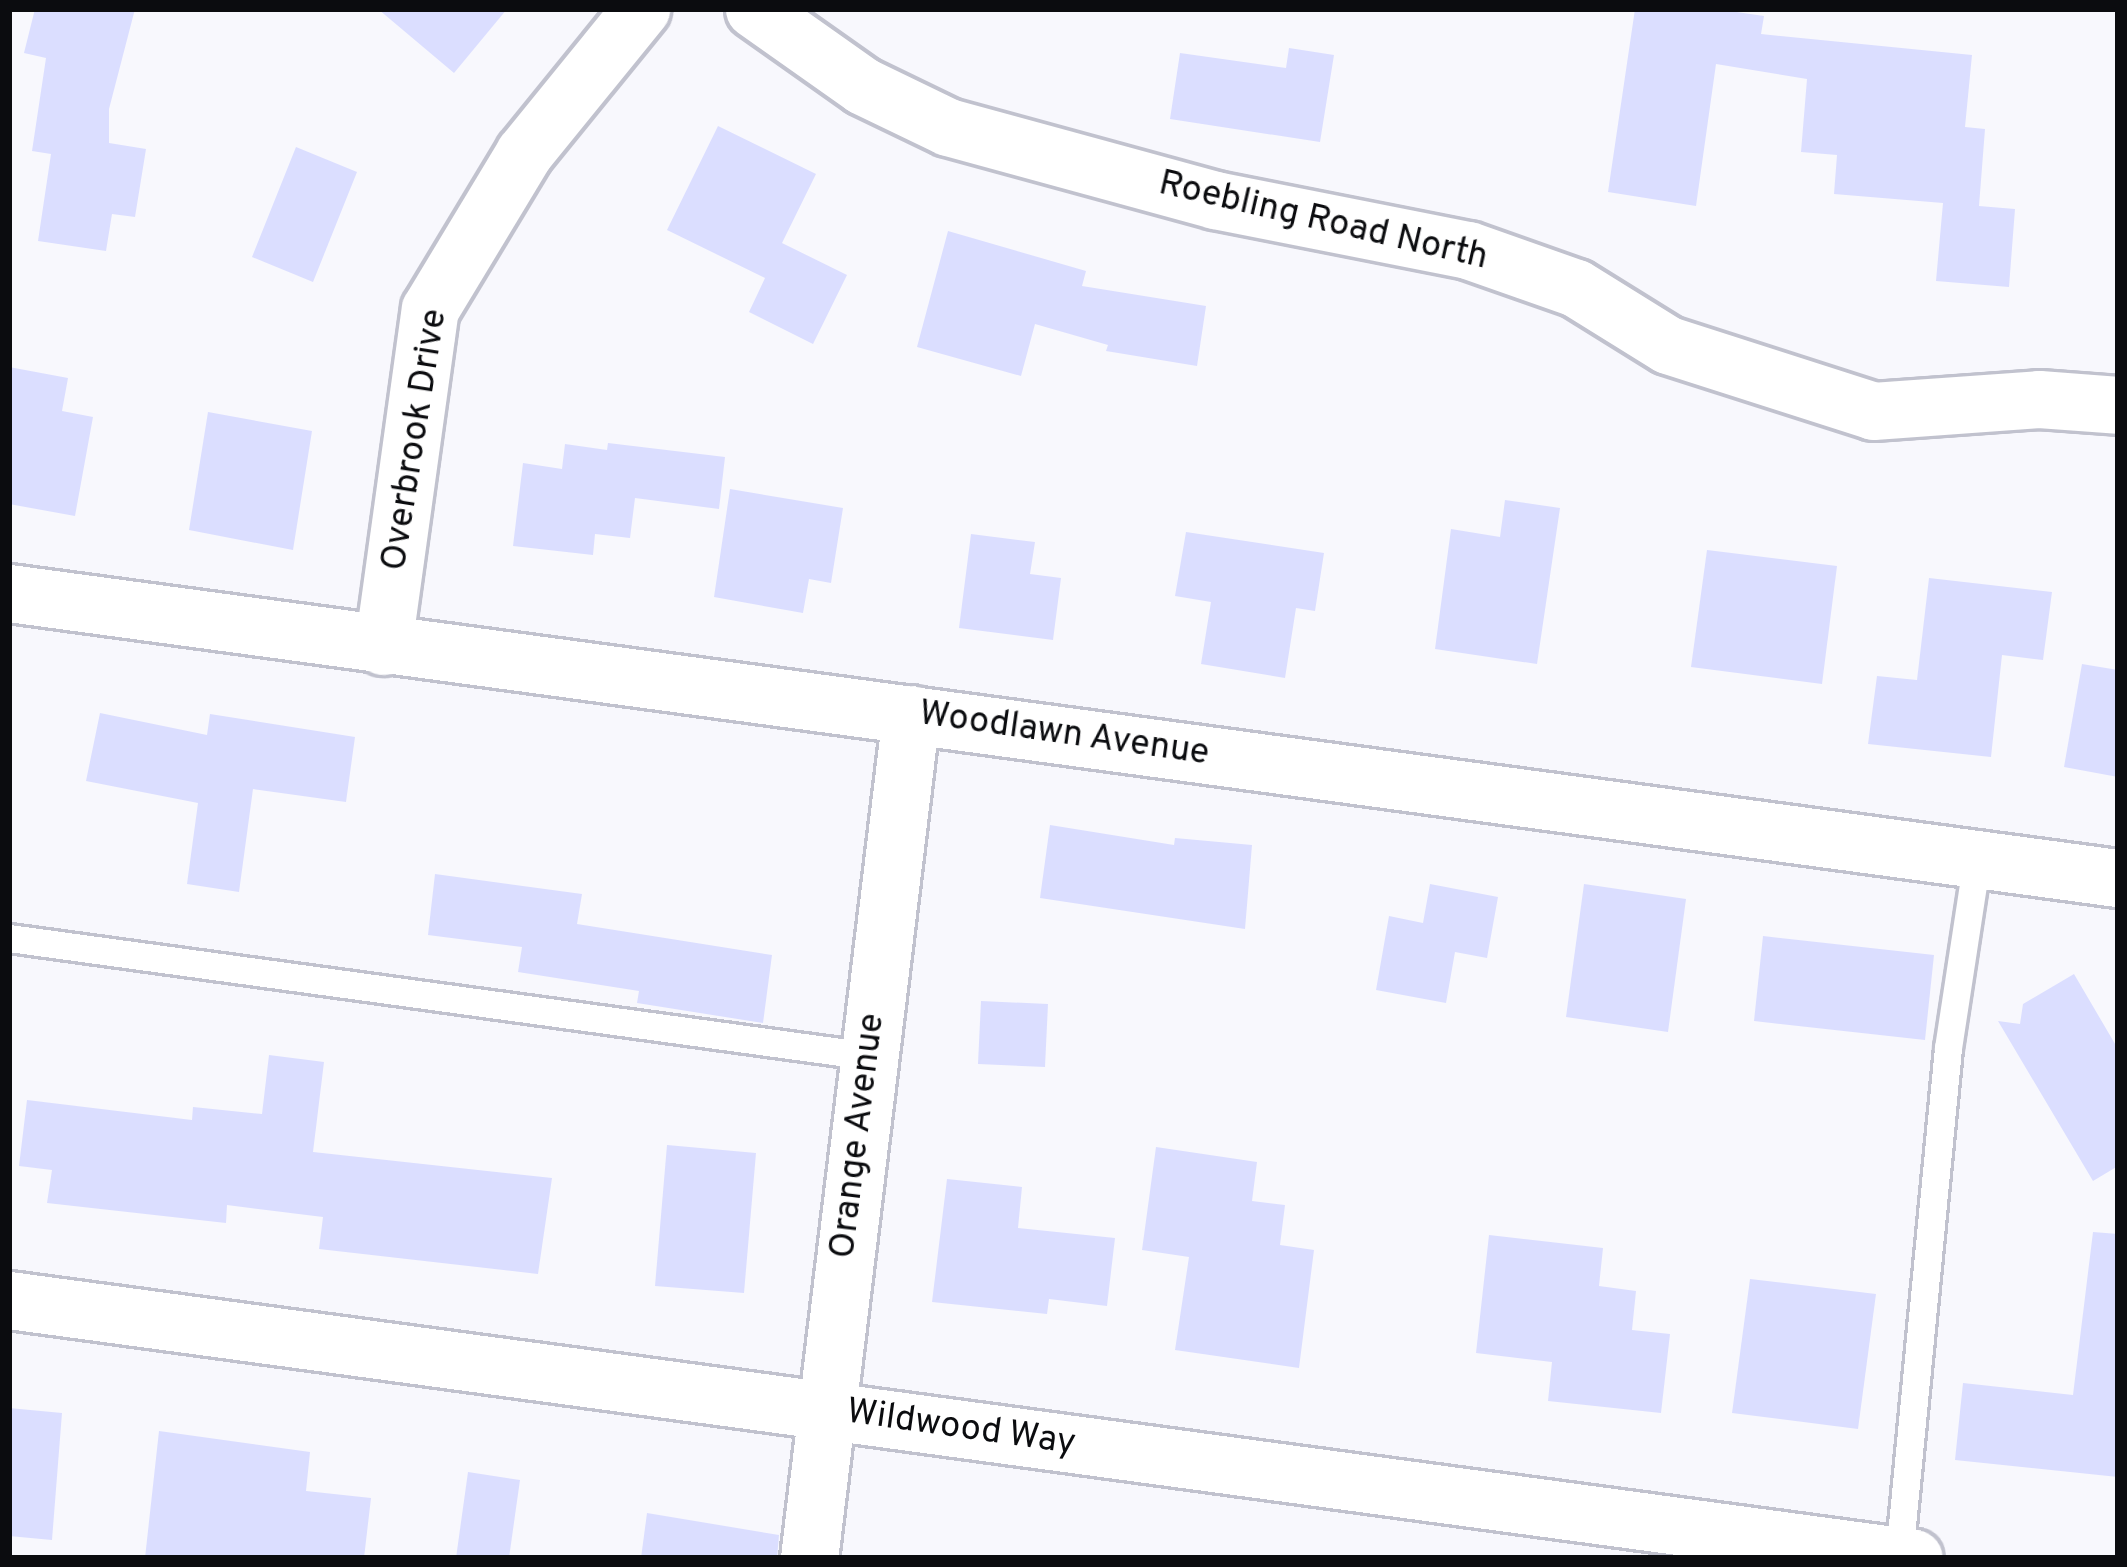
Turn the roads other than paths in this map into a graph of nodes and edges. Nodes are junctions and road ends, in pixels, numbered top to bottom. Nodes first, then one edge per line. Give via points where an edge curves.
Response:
1 (641, 9) edge
2 (754, 9) edge
3 (2118, 405) edge
4 (9, 593) edge
5 (383, 646) junction
6 (911, 715) junction
7 (1977, 859) junction
8 (2118, 878) edge
9 (9, 938) edge
10 (869, 1056) junction
11 (9, 1300) edge
12 (825, 1411) junction
13 (1906, 1557) edge
14 (809, 1558) edge

1 - 5 street, Overbrook Drive via 524,153 430,309
2 - 3 street, Roebling Road North via 862,86 948,127 1215,200 1468,250 1576,288 1668,345 1873,411 2039,399
4 - 5 street, Woodlawn Avenue
5 - 6 street, Woodlawn Avenue
6 - 7 street, Woodlawn Avenue
6 - 10 street, Orange Avenue
7 - 8 street, Woodlawn Avenue
7 - 13 lane via 1948,1048
9 - 10 lane
10 - 12 street, Orange Avenue
11 - 12 street, Wildwood Way
12 - 13 street, Wildwood Way
12 - 14 street, Orange Avenue

